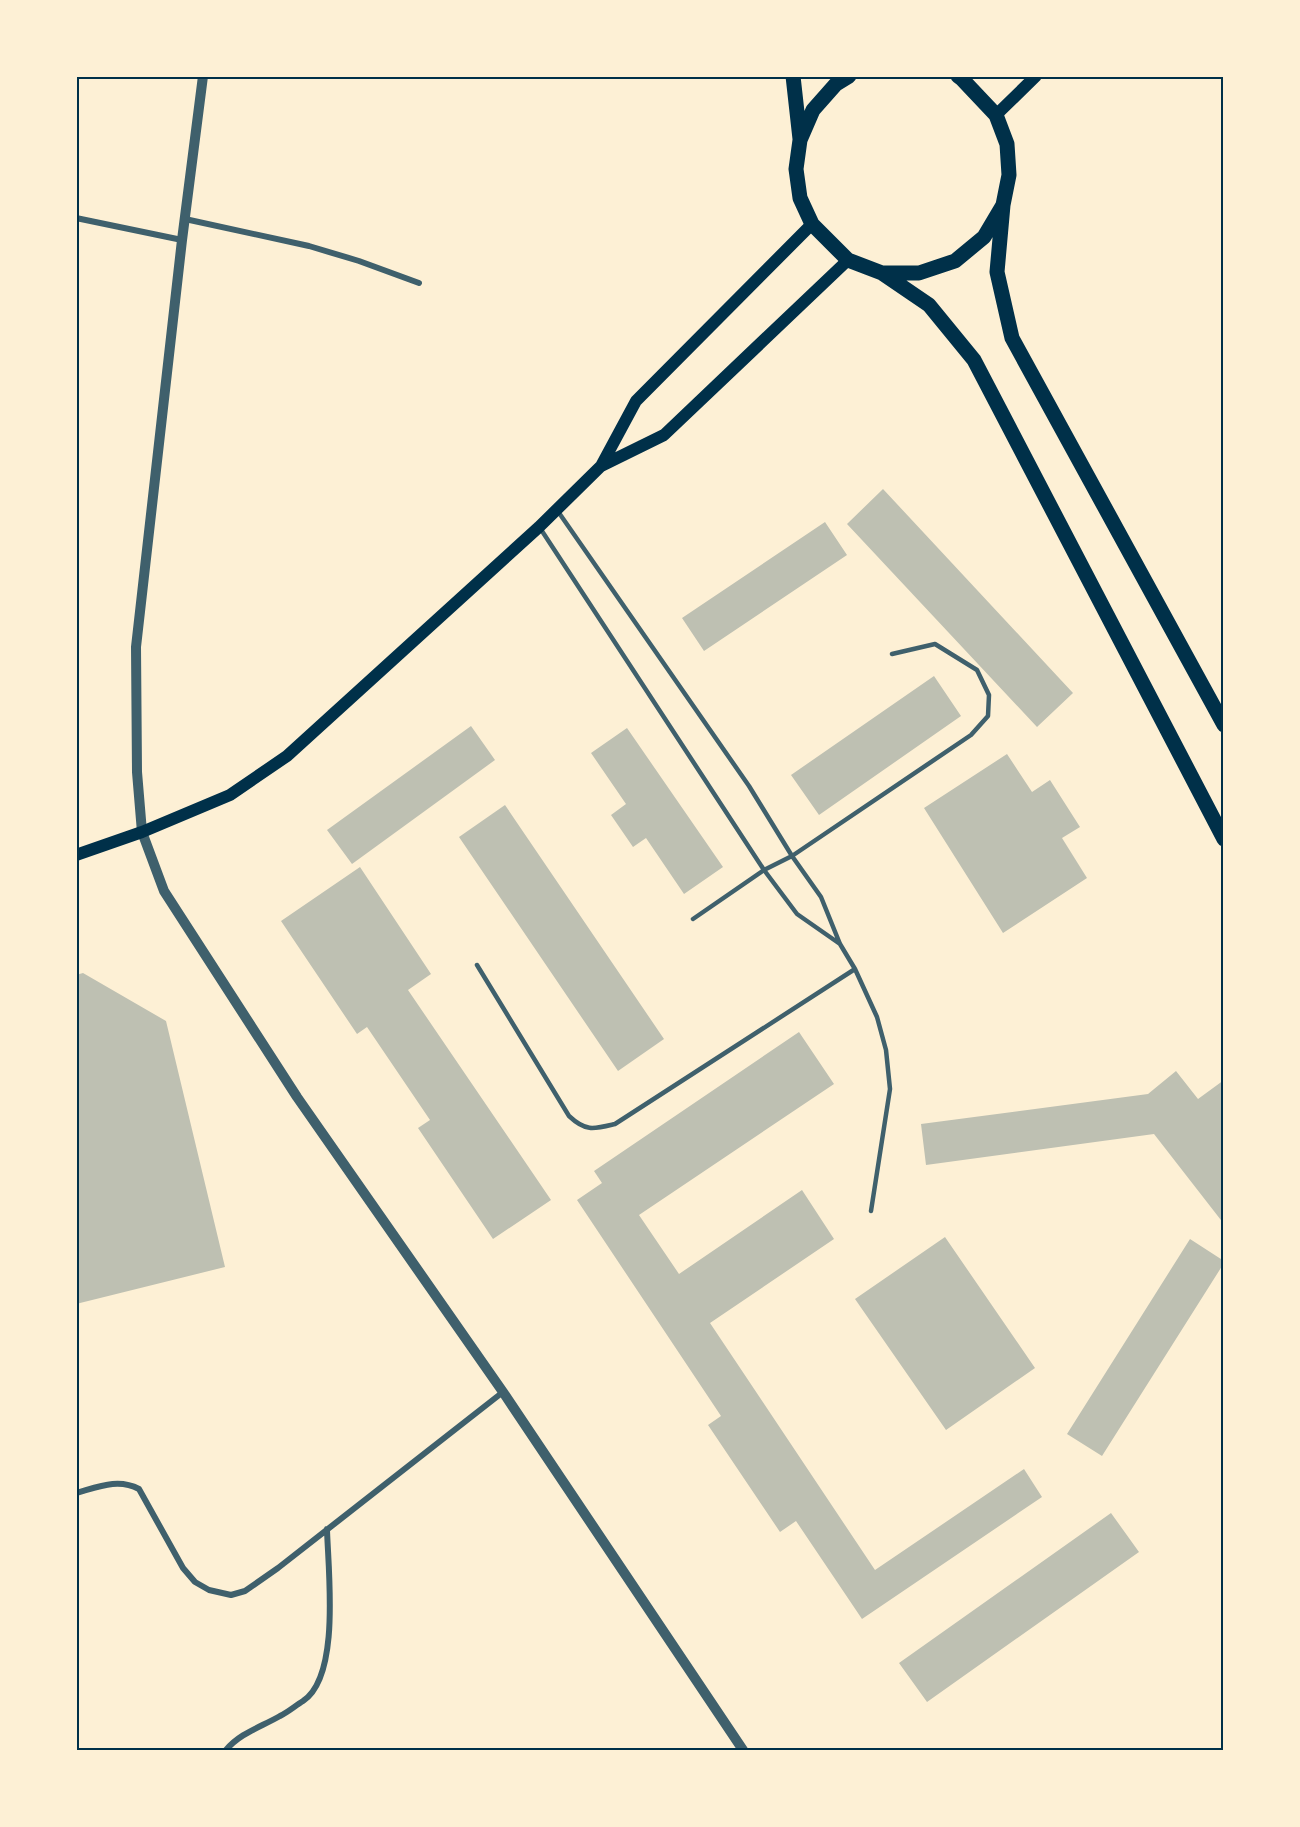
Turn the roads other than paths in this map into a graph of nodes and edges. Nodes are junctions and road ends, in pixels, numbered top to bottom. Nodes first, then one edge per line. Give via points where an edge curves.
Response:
1 (203, 76) edge
2 (793, 76) edge
3 (849, 76) edge
4 (1036, 76) edge
5 (962, 77) edge
6 (996, 115) junction
7 (800, 140) junction
8 (1003, 205) junction
9 (76, 218) edge
10 (185, 219) junction
11 (812, 224) junction
12 (182, 240) junction
13 (848, 260) junction
14 (882, 273) junction
15 (419, 283) dead end
16 (601, 466) junction
17 (556, 508) junction
18 (538, 527) junction
19 (892, 654) dead end
20 (1224, 725) edge
21 (142, 832) junction
22 (1224, 839) edge
23 (76, 855) edge
24 (792, 856) junction
25 (764, 870) junction
26 (693, 919) dead end
27 (840, 945) junction
28 (477, 965) dead end
29 (855, 969) junction
30 (871, 1211) dead end
31 (503, 1392) junction
32 (76, 1492) edge
33 (327, 1529) junction
34 (230, 1749) edge
35 (743, 1750) edge

1 - 10 street
2 - 7 main road
3 - 7 main road via 836,84 813,110
4 - 6 main road
5 - 6 main road
6 - 8 main road via 1007,144 1009,175
7 - 11 main road via 796,169 800,198
8 - 14 main road via 984,237 955,261 920,273
8 - 20 main road via 997,272 1012,338
9 - 12 street
10 - 12 street
10 - 15 street via 309,246
11 - 13 main road
11 - 16 main road via 636,401
12 - 21 street via 136,647 137,772
13 - 14 main road
13 - 16 main road via 664,435
14 - 22 main road via 929,304 974,360
16 - 17 main road
17 - 18 main road
17 - 24 lane via 749,786
18 - 21 main road via 287,756 230,795
18 - 25 lane
19 - 24 lane via 935,644 977,670 989,695 988,716 971,735
21 - 23 main road
21 - 31 street via 164,891 200,947 297,1097
24 - 25 lane
24 - 27 lane via 821,897
25 - 26 lane
25 - 27 lane via 797,914
27 - 29 lane
28 - 29 lane via 569,1116 580,1126 597,1129 615,1124
29 - 30 lane via 877,1017 890,1089
31 - 33 street
31 - 35 street
32 - 33 street via 114,1483 128,1483 139,1489 183,1568 195,1582 231,1595 245,1591
33 - 34 street via 330,1633 324,1671 308,1698 251,1730

